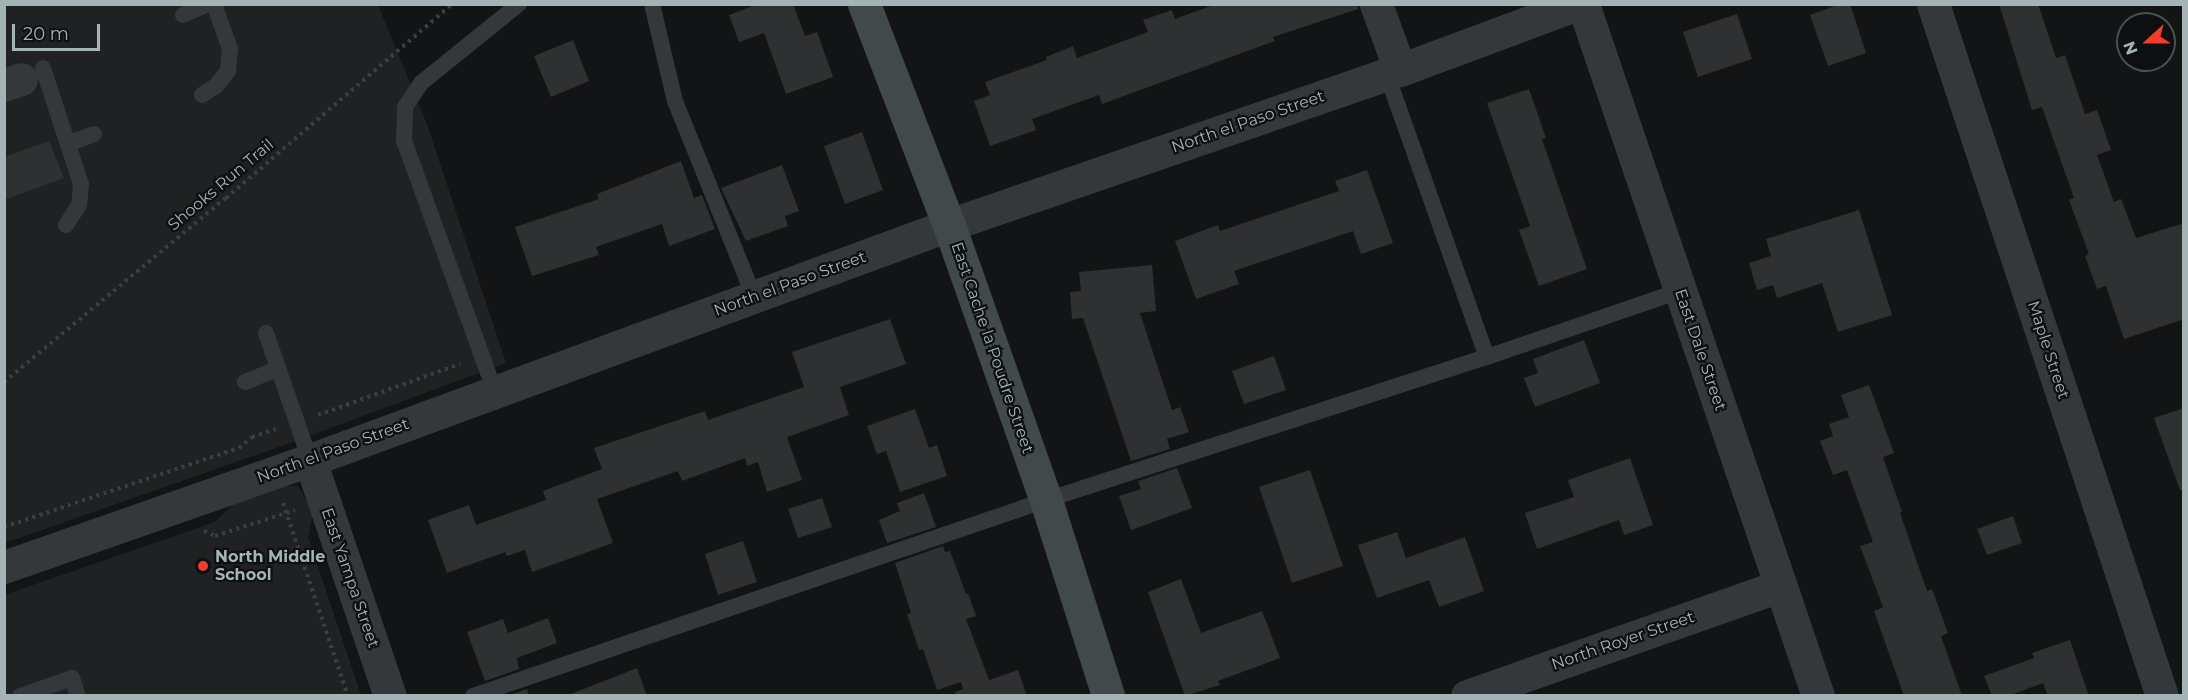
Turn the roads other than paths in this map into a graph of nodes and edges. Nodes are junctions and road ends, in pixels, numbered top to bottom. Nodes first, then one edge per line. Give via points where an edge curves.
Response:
1 (208, 4) edge
2 (214, 4) edge
3 (519, 4) edge
4 (652, 4) edge
5 (864, 4) edge
6 (1376, 4) edge
7 (1577, 4) edge
8 (1583, 4) edge
9 (1933, 4) edge
10 (183, 15) dead end
11 (1394, 72) junction
12 (23, 77) edge
13 (202, 94) dead end
14 (94, 134) dead end
15 (68, 144) junction
16 (66, 225) dead end
17 (949, 225) junction
18 (1680, 291) junction
19 (754, 297) junction
20 (266, 333) dead end
21 (1487, 357) junction
22 (278, 369) junction
23 (245, 382) dead end
24 (495, 392) junction
25 (310, 460) junction
26 (1046, 500) junction
27 (4, 567) edge
28 (1780, 586) junction
29 (20, 696) edge
30 (78, 696) edge
31 (390, 696) edge
32 (473, 696) edge
33 (1108, 696) edge
34 (1467, 696) edge
35 (1818, 696) edge
36 (2162, 696) edge

1 - 10 lane
2 - 13 lane via 230,49 228,71 216,86
3 - 24 lane via 421,83 405,107 404,140
4 - 19 lane via 675,101
5 - 17 street, East Cache la Poudre Street
6 - 11 street
7 - 11 street, North el Paso Street
8 - 18 street, East Dale Street
9 - 36 street, Maple Street
11 - 17 street, North el Paso Street
11 - 21 lane
12 - 15 lane
14 - 15 lane
15 - 16 lane via 81,184 79,205
17 - 19 street, North el Paso Street
17 - 26 street, East Cache la Poudre Street
18 - 21 lane
18 - 28 street, East Dale Street
19 - 24 street, North el Paso Street
20 - 22 lane
21 - 26 lane
22 - 23 lane
22 - 25 lane
24 - 25 street, North el Paso Street
25 - 27 street, North el Paso Street
25 - 31 street, East Yampa Street
26 - 32 lane
26 - 33 street, East Cache la Poudre Street
28 - 34 street, North Royer Street
28 - 35 street, East Dale Street
29 - 30 lane via 72,678

